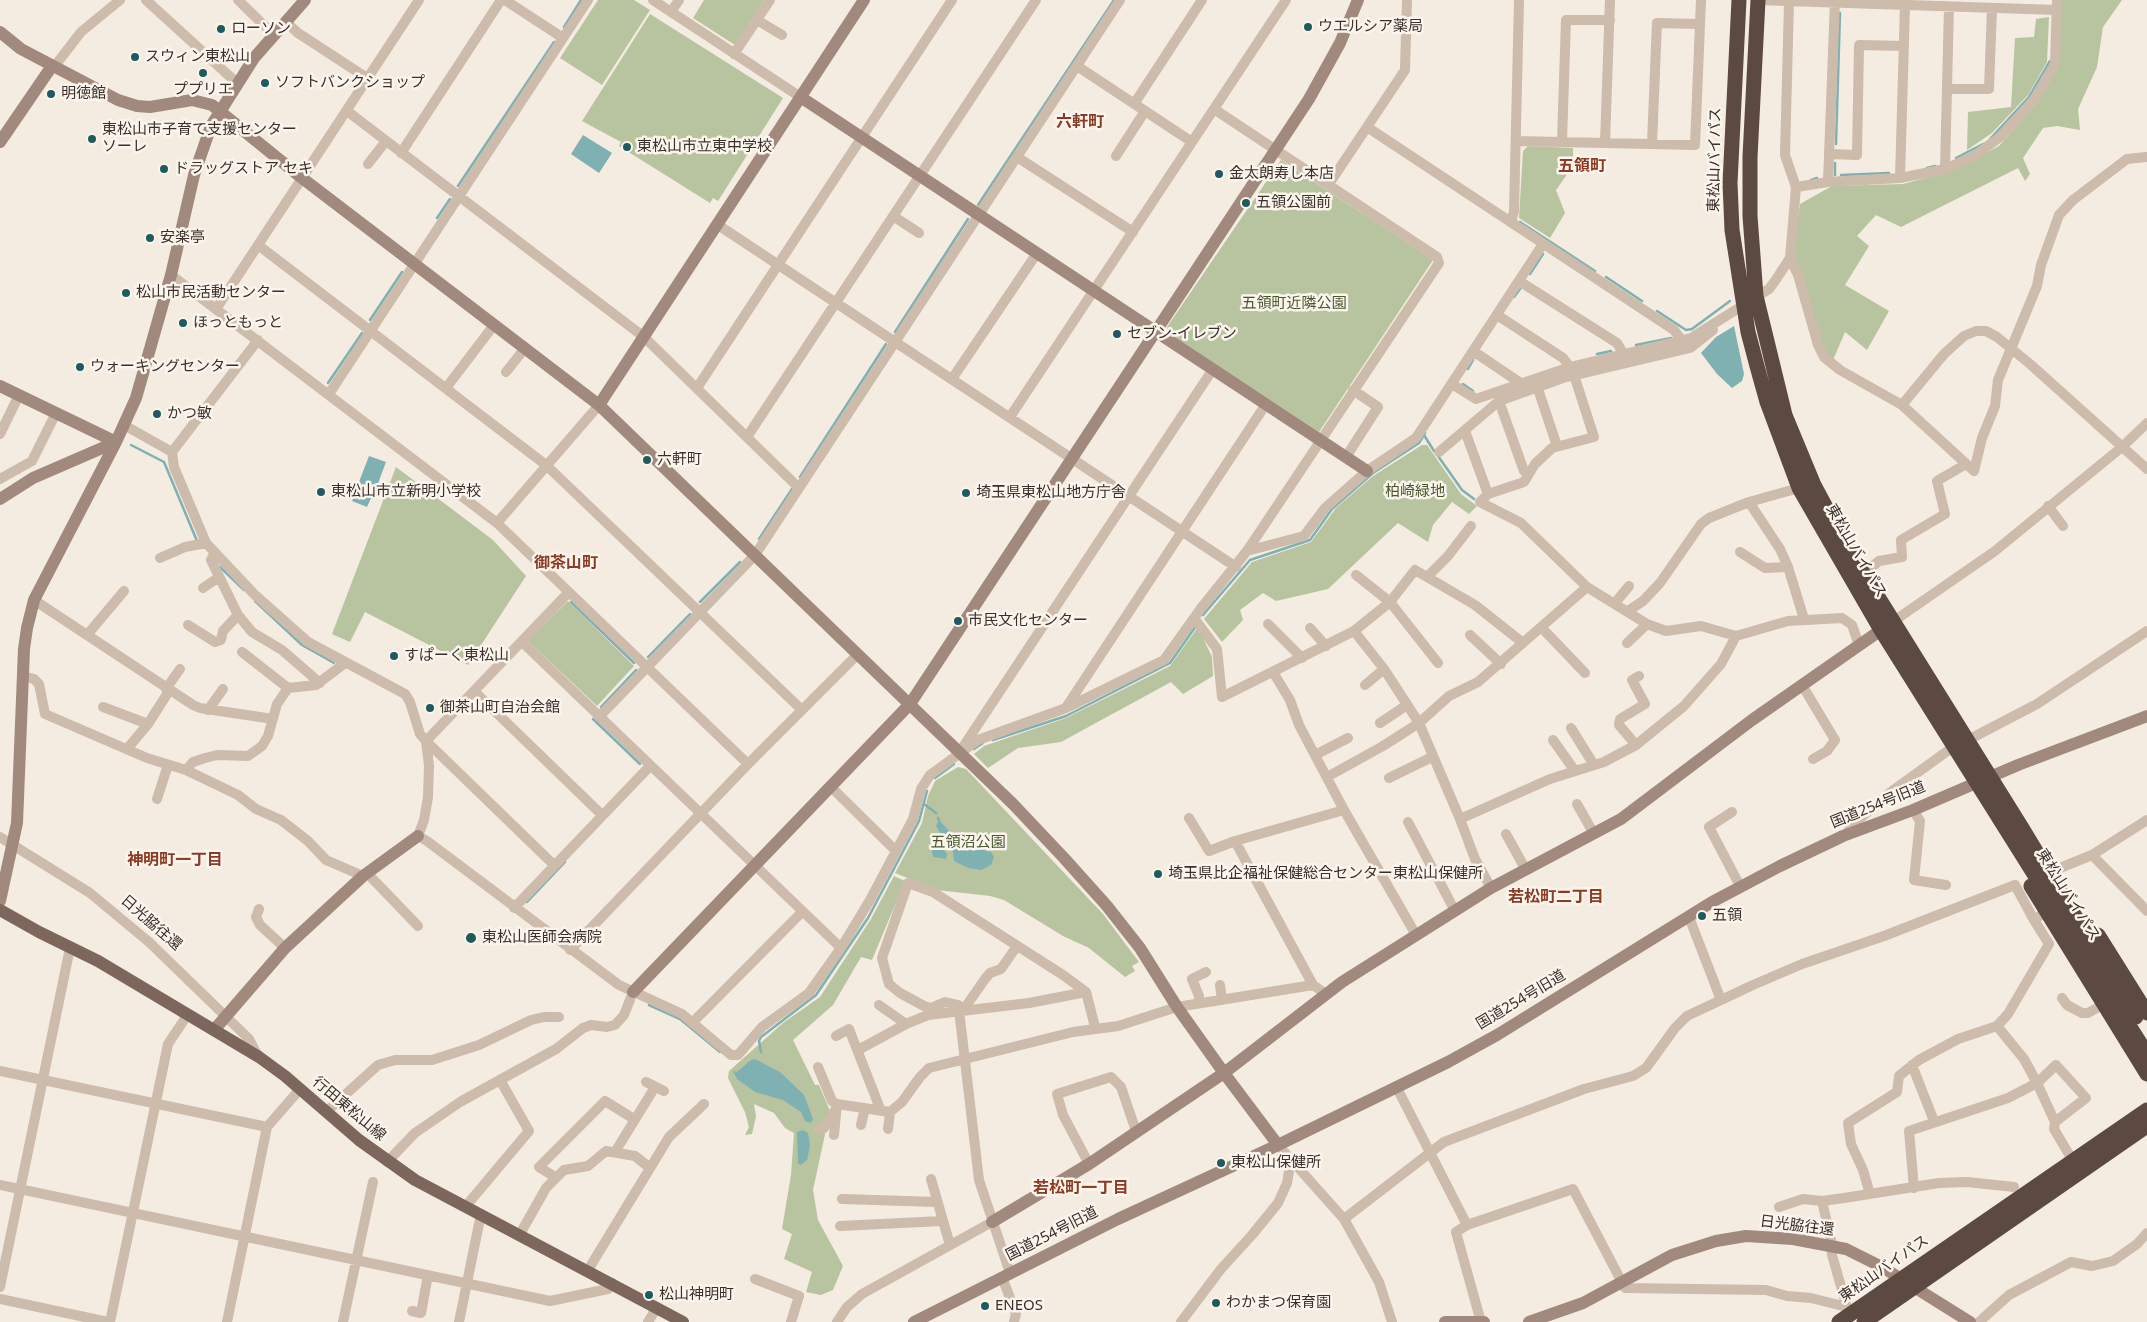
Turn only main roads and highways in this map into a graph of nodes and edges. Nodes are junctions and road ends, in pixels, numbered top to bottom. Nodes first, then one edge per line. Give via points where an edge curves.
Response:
1 (1739, 0) edge
2 (1758, 0) edge
3 (1887, 626) junction
4 (2016, 832) junction
5 (0, 910) edge
6 (2147, 1012) edge
7 (2147, 1035) edge
8 (2147, 1054) edge
9 (2147, 1074) edge
10 (2147, 1110) edge
11 (2147, 1126) edge
12 (683, 1322) edge
13 (1839, 1322) edge
14 (1864, 1322) edge

1 - 3 highway, 東松山バイパス via 1730,183 1732,230 1744,305 1766,402 1799,488
2 - 3 highway, 東松山バイパス via 1750,157 1750,216 1756,296 1778,393 1794,440 1824,506 1863,574
3 - 4 highway, 東松山バイパス
4 - 6 highway via 2055,870
4 - 7 highway, 東松山バイパス
4 - 8 highway, 東松山バイパス
4 - 9 highway via 2040,916 2104,1004
5 - 12 main road, 行田東松山線 via 98,961 259,1057 387,1162 416,1180
10 - 13 highway, 東松山バイパス
11 - 14 highway

